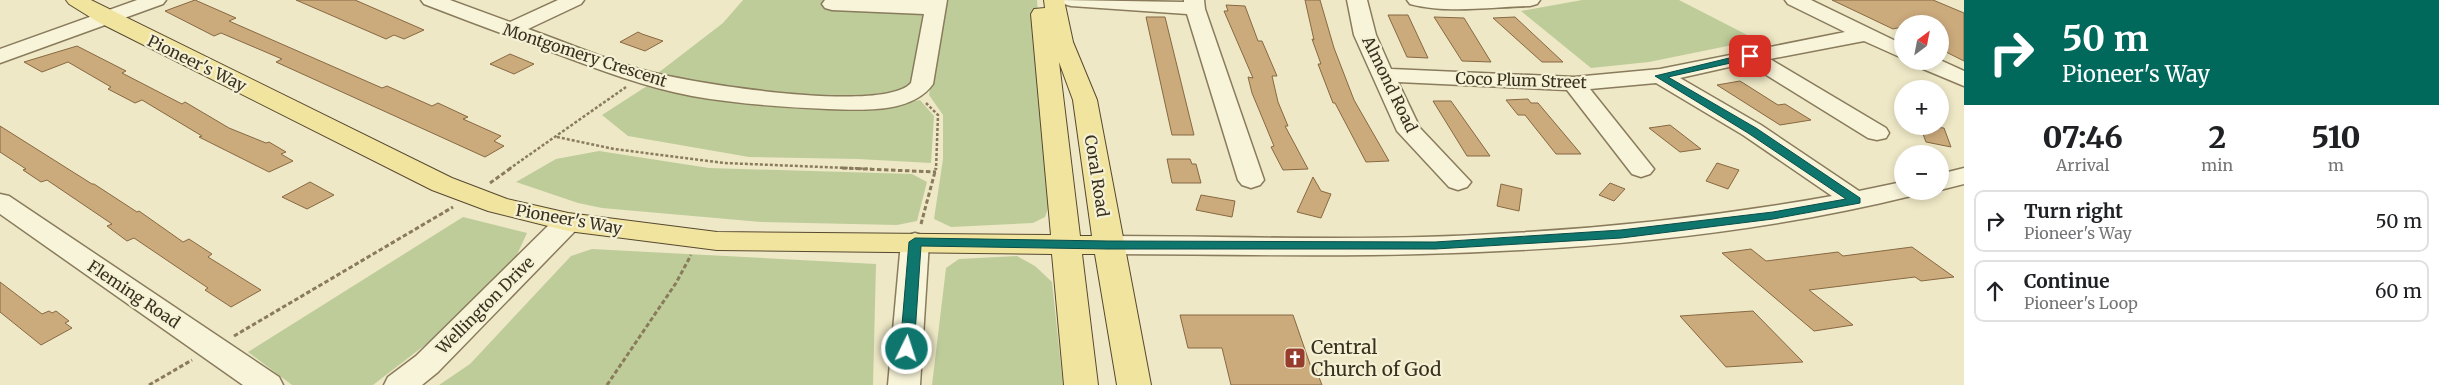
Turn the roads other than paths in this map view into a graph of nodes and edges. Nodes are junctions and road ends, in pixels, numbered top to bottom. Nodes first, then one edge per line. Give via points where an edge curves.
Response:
1 (76, 0) edge
2 (156, 0) edge
3 (431, 0) edge
4 (574, 0) edge
5 (1044, 0) edge
6 (1054, 0) edge
7 (1071, 0) edge
8 (1357, 0) edge
9 (1417, 0) edge
10 (1530, 0) edge
11 (1795, 0) edge
12 (832, 4) dead end
13 (936, 4) edge
14 (1195, 4) edge
15 (106, 18) junction
16 (509, 30) junction
17 (1864, 34) junction
18 (1894, 48) edge
19 (0, 56) edge
20 (1750, 56) junction
21 (1944, 70) edge
22 (1384, 75) junction
23 (1660, 76) junction
24 (1964, 79) edge
25 (1574, 84) junction
26 (1877, 133) dead end
27 (1641, 169) dead end
28 (1964, 176) edge
29 (1251, 180) dead end
30 (1949, 180) edge
31 (1458, 182) dead end
32 (1894, 192) edge
33 (1856, 201) junction
34 (0, 202) edge
35 (568, 222) junction
36 (915, 242) junction
37 (1067, 245) junction
38 (1108, 245) junction
39 (267, 385) edge
40 (400, 385) edge
41 (904, 385) edge
42 (1081, 385) edge
43 (1134, 385) edge

1 - 15 main road, Pioneer's Way
2 - 15 street
3 - 16 street, Montgomery Crescent
4 - 16 street
5 - 37 main road via 1043,30
6 - 38 main road, Coral Road via 1062,42 1085,100
7 - 14 street
8 - 22 street, Almond Road via 1362,27
9 - 10 street
11 - 17 street
12 - 13 street
13 - 16 street, Montgomery Crescent via 922,84 904,98 856,103 767,99 692,89 631,74
14 - 29 street
15 - 19 street
15 - 35 main road, Pioneer's Way via 442,184 498,205
17 - 18 street
17 - 20 street, Coco Plum Street
20 - 23 street, Coco Plum Street
20 - 26 street
21 - 24 street
22 - 25 street, Coco Plum Street
22 - 31 street, Almond Road via 1410,131
23 - 25 street, Coco Plum Street
23 - 33 street via 1752,130
25 - 27 street
28 - 30 street
32 - 33 street
33 - 38 street via 1684,227 1529,240 1435,245
34 - 39 street, Fleming Road
35 - 36 main road, Pioneer's Way via 717,242
35 - 40 street, Wellington Drive via 427,364
36 - 37 main road, Pioneer's Way
36 - 41 street
37 - 38 main road, Pioneer's Way
37 - 42 main road
38 - 43 main road, Coral Road

